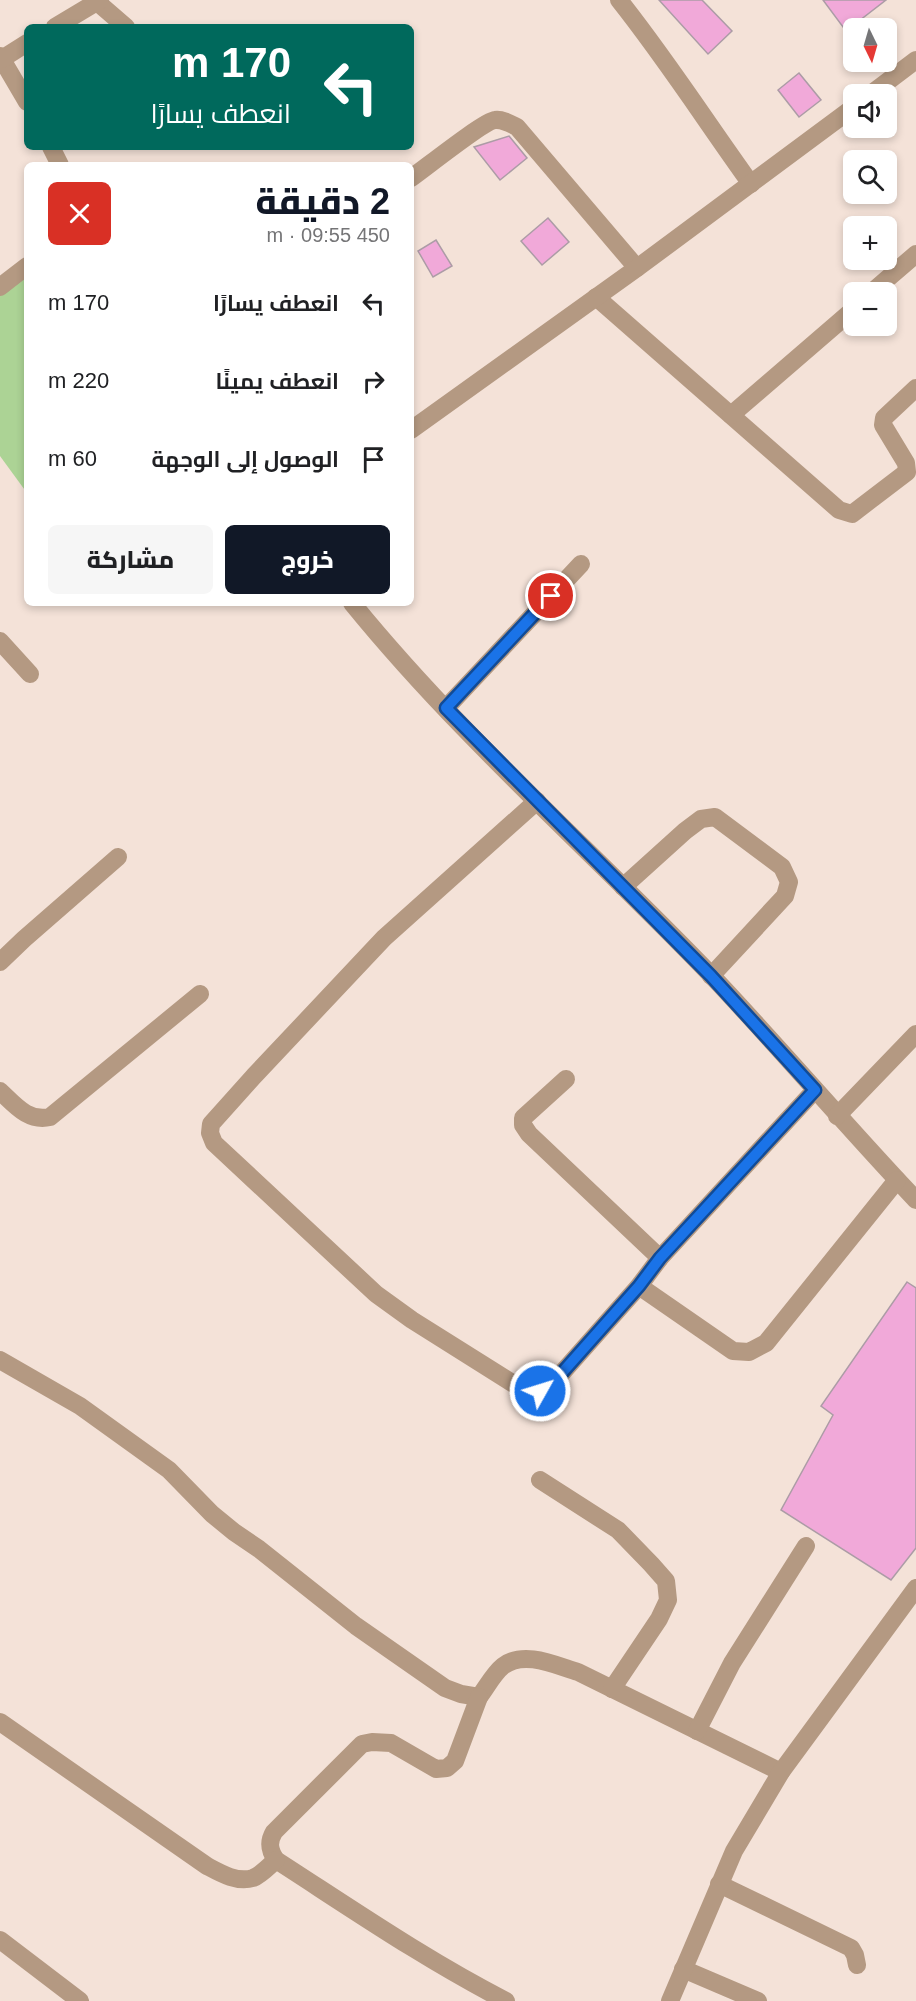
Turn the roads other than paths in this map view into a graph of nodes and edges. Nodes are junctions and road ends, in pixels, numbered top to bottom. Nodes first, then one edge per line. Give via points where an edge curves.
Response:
1 (619, 0) edge
2 (99, 1) edge
3 (60, 24) edge
4 (123, 24) edge
5 (24, 46) edge
6 (1, 57) edge
7 (916, 60) edge
8 (884, 84) edge
9 (24, 97) edge
10 (843, 115) edge
11 (414, 176) edge
12 (751, 184) junction
13 (916, 254) edge
14 (24, 268) edge
15 (636, 268) junction
16 (884, 282) edge
17 (0, 287) edge
18 (596, 297) junction
19 (843, 318) edge
20 (916, 388) edge
21 (731, 415) junction
22 (414, 428) edge
23 (581, 564) dead end
24 (355, 606) edge
25 (0, 641) edge
26 (30, 674) dead end
27 (446, 708) junction
28 (537, 801) junction
29 (118, 857) dead end
30 (623, 887) junction
31 (0, 962) edge
32 (711, 976) junction
33 (200, 994) dead end
34 (916, 1034) edge
35 (566, 1079) dead end
36 (815, 1090) junction
37 (0, 1091) edge
38 (837, 1116) junction
39 (897, 1180) junction
40 (916, 1200) edge
41 (660, 1258) junction
42 (639, 1286) junction
43 (0, 1360) edge
44 (540, 1480) dead end
45 (806, 1546) dead end
46 (916, 1588) edge
47 (612, 1689) junction
48 (479, 1697) junction
49 (0, 1722) edge
50 (697, 1731) junction
51 (781, 1772) junction
52 (276, 1860) junction
53 (719, 1884) junction
54 (0, 1940) edge
55 (856, 1965) dead end
56 (683, 1969) junction
57 (80, 2001) edge
58 (506, 2001) edge
59 (670, 2001) edge
60 (758, 2001) edge

1 - 12 street via 655,45
2 - 3 street
2 - 4 street
5 - 6 street
6 - 9 street
7 - 8 street
10 - 12 street
11 - 15 street via 481,127 494,120 507,122 517,127
12 - 15 street
13 - 16 street
14 - 17 street
15 - 18 street
18 - 21 street
18 - 22 street
19 - 21 street
20 - 21 street via 884,418 883,425 906,463 907,472 852,514 839,510
23 - 27 street
24 - 27 street
25 - 26 street
27 - 28 street
28 - 30 street
28 - 42 street via 384,938 220,1112 210,1133 214,1143 376,1294 525,1391 540,1391 553,1383
29 - 31 street
30 - 32 street
30 - 32 street via 701,819 715,818 782,867 789,882 785,896
32 - 36 street
33 - 37 street via 50,1117 40,1119 24,1113
34 - 38 street
35 - 41 street via 523,1118 524,1125
36 - 38 street
36 - 41 street
38 - 39 street
39 - 40 street
39 - 42 street via 766,1343 749,1352 733,1351
41 - 42 street
43 - 48 street via 80,1406 160,1463 212,1514 356,1626 445,1688
44 - 47 street via 618,1530 666,1581 668,1600 659,1619
45 - 50 street via 732,1663
46 - 51 street
47 - 48 street via 578,1672 521,1659 503,1666
47 - 50 street
48 - 52 street via 454,1761 447,1768 436,1769 391,1743 362,1744 274,1832 270,1846
49 - 52 street via 223,1875 255,1877
50 - 51 street
51 - 53 street
52 - 58 street via 381,1930
53 - 55 street via 851,1948
53 - 56 street
54 - 57 street
56 - 59 street
56 - 60 street

